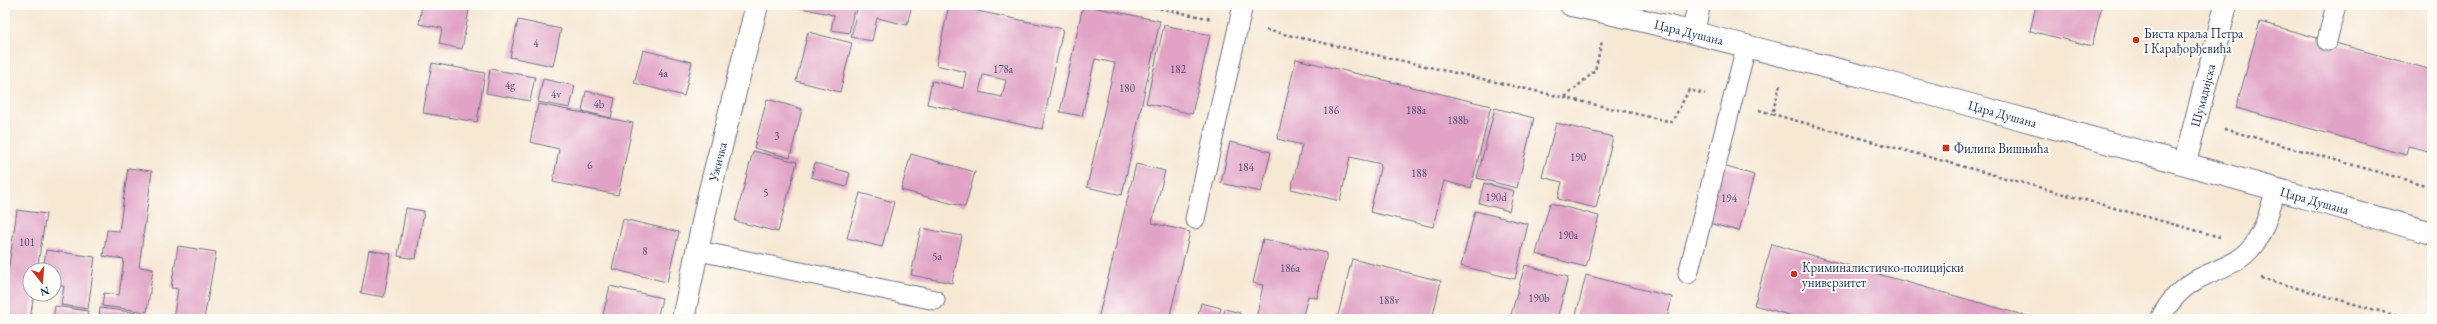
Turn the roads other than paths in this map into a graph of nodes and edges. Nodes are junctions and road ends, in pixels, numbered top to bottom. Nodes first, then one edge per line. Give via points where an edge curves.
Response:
1 (757, 5) edge
2 (1243, 5) edge
3 (1571, 5) edge
4 (1699, 5) edge
5 (2226, 5) edge
6 (2336, 5) edge
7 (1692, 32) junction
8 (2327, 41) dead end
9 (1746, 47) junction
10 (2185, 162) junction
11 (2276, 189) junction
12 (1196, 219) dead end
13 (2432, 233) edge
14 (698, 251) junction
15 (1688, 274) dead end
16 (935, 300) dead end
17 (683, 319) edge
18 (2160, 319) edge

1 - 14 main road, Ужичка via 708,198
2 - 12 lane
3 - 7 main road, Цара Душана
4 - 7 main road
5 - 10 main road, Шумадијска
6 - 8 lane
7 - 9 main road, Цара Душана
9 - 10 main road, Цара Душана
9 - 15 lane
10 - 11 main road, Цара Душана
11 - 13 main road, Цара Душана
11 - 18 lane via 2263,229 2252,247 2234,263 2205,275 2186,287 2169,302
14 - 16 lane
14 - 17 main road, Ужичка

